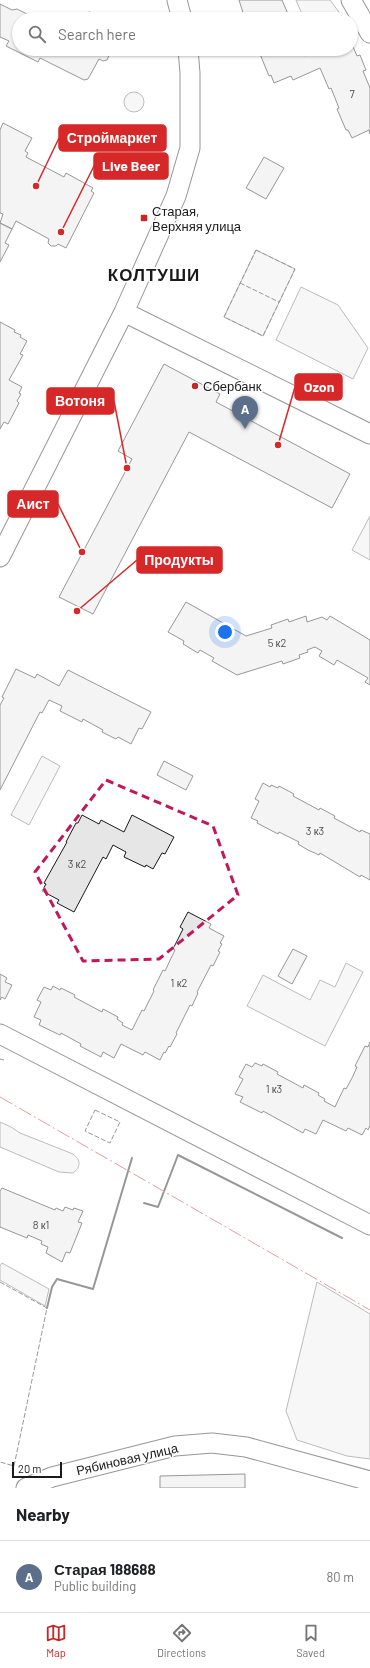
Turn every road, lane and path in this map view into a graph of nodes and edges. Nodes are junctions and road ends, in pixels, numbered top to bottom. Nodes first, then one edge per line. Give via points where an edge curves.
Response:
1 (177, 0) edge
2 (351, 0) edge
3 (180, 12) edge
4 (358, 12) edge
5 (358, 12) edge
6 (370, 33) edge
7 (189, 56) edge
8 (124, 312) junction
9 (370, 434) edge
10 (0, 557) edge
11 (0, 1034) edge
12 (370, 1225) edge
13 (370, 1481) edge
14 (26, 1488) edge

1 - 3 street
2 - 4 street
5 - 6 street
7 - 8 street via 190,148 176,196
8 - 9 street
8 - 10 street
11 - 12 street
13 - 14 street, Рябиновая улица via 246,1447 212,1443 168,1448 52,1477

